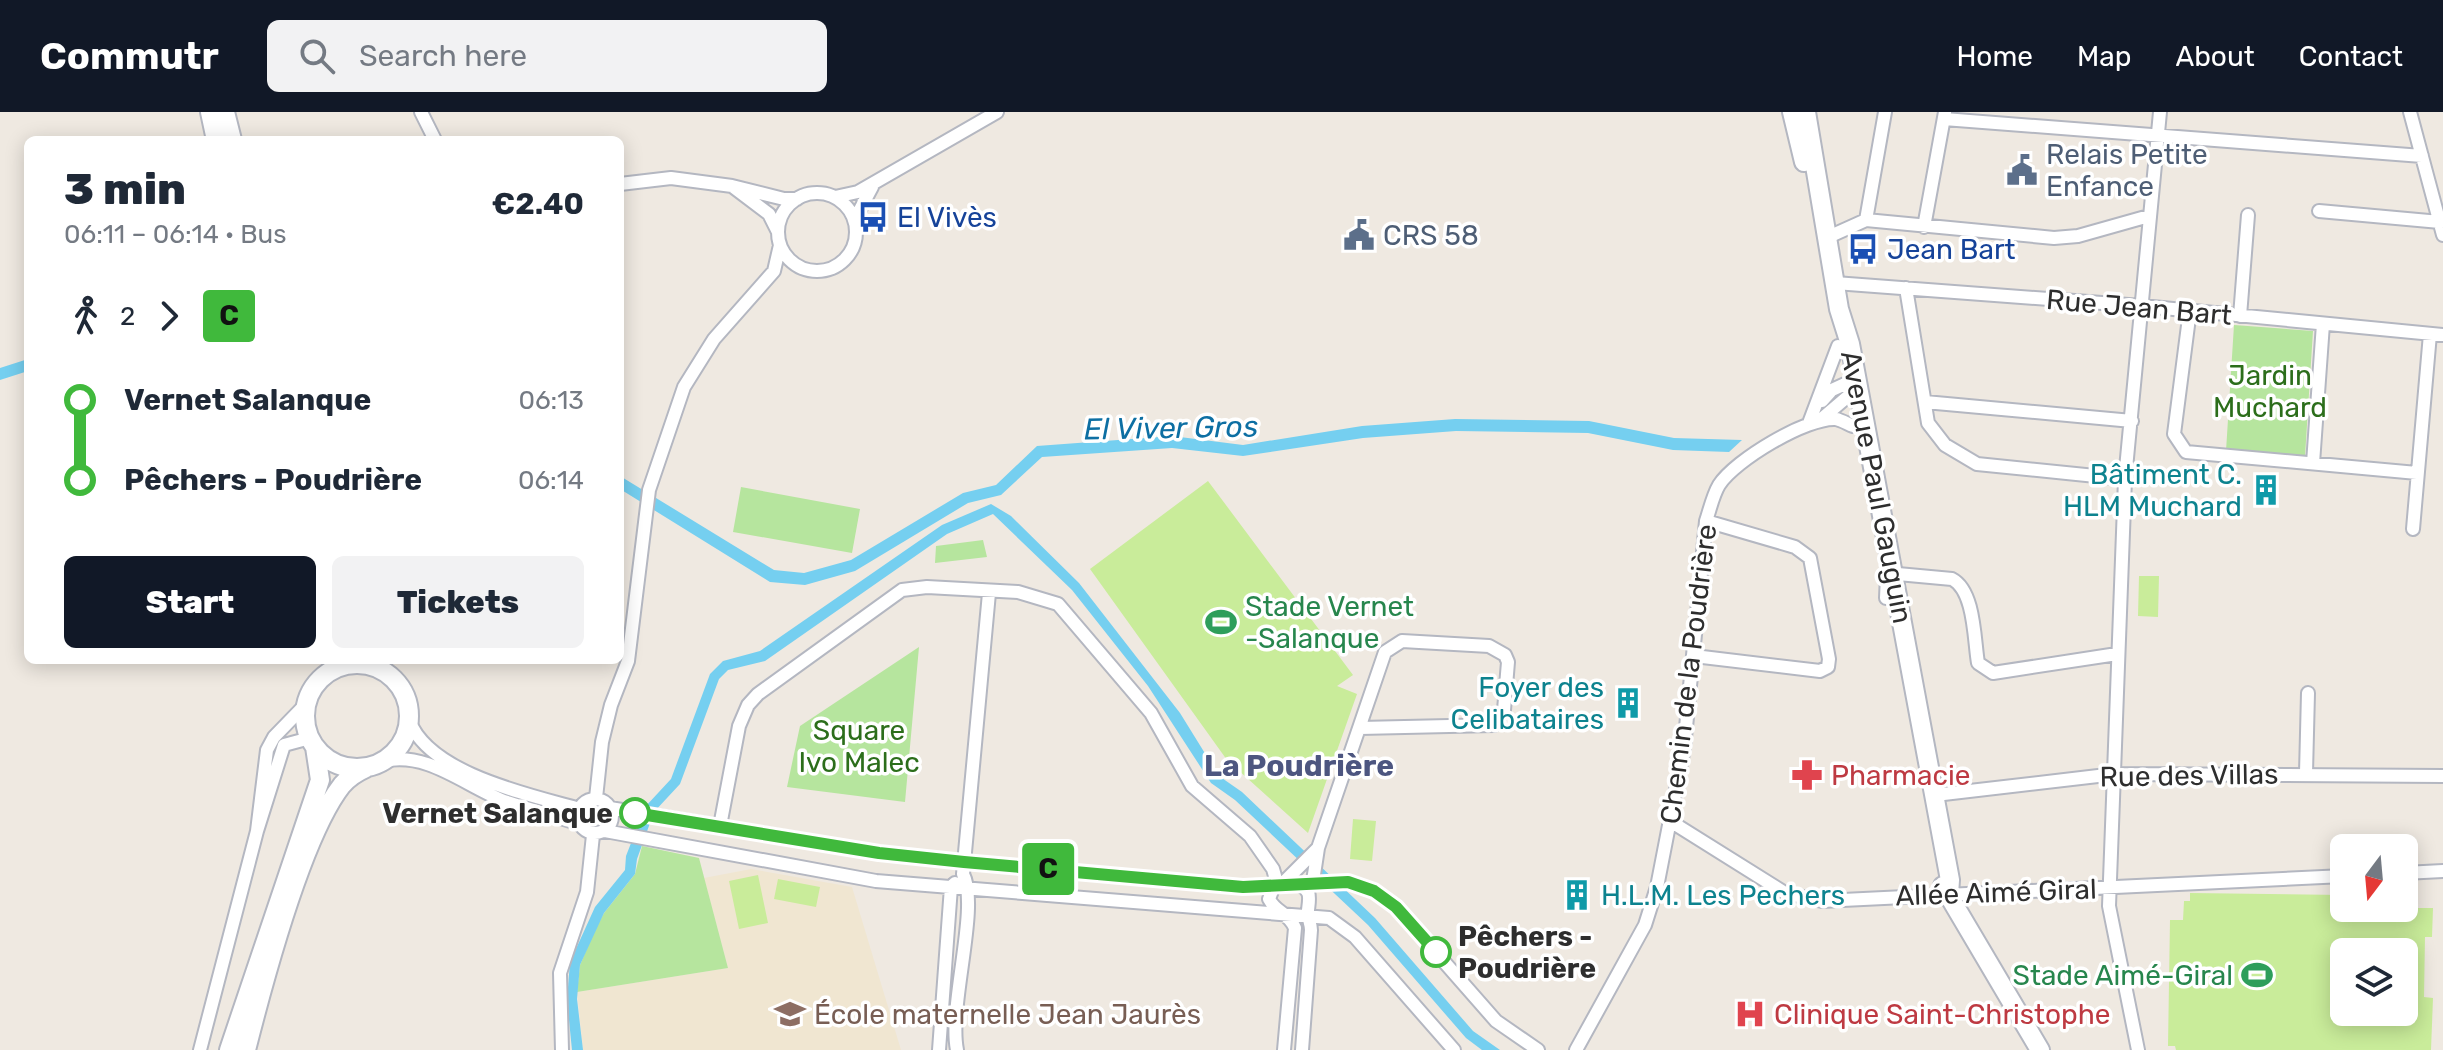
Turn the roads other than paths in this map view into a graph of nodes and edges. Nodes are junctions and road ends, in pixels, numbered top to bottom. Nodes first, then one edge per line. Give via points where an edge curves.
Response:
1 (210, 112) edge
2 (225, 112) edge
3 (997, 112) edge
4 (1792, 112) edge
5 (1806, 112) edge
6 (1885, 112) edge
7 (2160, 112) edge
8 (2410, 112) edge
9 (1945, 116) edge
10 (423, 117) edge
11 (2159, 134) junction
12 (215, 136) edge
13 (231, 136) edge
14 (433, 136) edge
15 (2422, 156) junction
16 (875, 182) junction
17 (624, 184) edge
18 (732, 186) junction
19 (835, 197) junction
20 (797, 199) junction
21 (2319, 211) dead end
22 (2248, 215) dead end
23 (2149, 216) junction
24 (855, 219) junction
25 (1866, 220) junction
26 (1924, 227) junction
27 (2441, 229) edge
28 (779, 238) junction
29 (1826, 238) junction
30 (796, 265) junction
31 (774, 271) junction
32 (1835, 283) junction
33 (1906, 288) junction
34 (2142, 306) junction
35 (1839, 309) junction
36 (2190, 310) junction
37 (2240, 316) junction
38 (2323, 324) junction
39 (2436, 334) edge
40 (1838, 346) junction
41 (1850, 388) junction
42 (1925, 402) junction
43 (1817, 407) junction
44 (2132, 421) junction
45 (1814, 422) junction
46 (1858, 426) junction
47 (2313, 463) junction
48 (2417, 473) junction
49 (2125, 479) junction
50 (1706, 521) junction
51 (2413, 529) dead end
52 (1874, 539) junction
53 (1890, 572) junction
54 (989, 593) junction
55 (1886, 598) junction
56 (2117, 654) junction
57 (1694, 656) junction
58 (376, 665) edge
59 (332, 666) edge
60 (2308, 693) dead end
61 (307, 703) junction
62 (409, 720) junction
63 (1360, 728) junction
64 (312, 742) junction
65 (376, 764) junction
66 (2306, 773) junction
67 (2115, 774) junction
68 (2443, 776) edge
69 (1935, 795) junction
70 (596, 798) junction
71 (610, 808) junction
72 (580, 809) junction
73 (1670, 821) junction
74 (580, 824) junction
75 (720, 826) junction
76 (257, 831) junction
77 (599, 833) junction
78 (1318, 848) junction
79 (963, 868) junction
80 (2443, 871) edge
81 (2418, 872) edge
82 (2330, 877) edge
83 (1313, 881) junction
84 (1283, 882) junction
85 (951, 887) junction
86 (2111, 888) junction
87 (970, 889) junction
88 (1949, 894) junction
89 (1284, 913) junction
90 (1307, 914) junction
91 (200, 1050) edge
92 (229, 1050) edge
93 (246, 1050) edge
94 (562, 1050) edge
95 (939, 1050) edge
96 (957, 1050) edge
97 (1284, 1050) edge
98 (1302, 1050) edge
99 (1454, 1050) edge
100 (1538, 1050) edge
101 (1576, 1050) edge
102 (2040, 1050) edge
103 (2138, 1050) edge

1 - 12 street
2 - 13 street
3 - 16 street
4 - 29 street
5 - 29 street
6 - 25 street
7 - 11 street
8 - 15 street
9 - 11 street
9 - 26 street
10 - 14 street
11 - 15 street
11 - 23 street
15 - 27 street
16 - 19 street
16 - 24 street
17 - 18 street via 671,178
18 - 20 street
18 - 28 street via 769,214
19 - 20 street via 822,193
19 - 24 street
20 - 28 street via 787,207
21 - 27 street
22 - 37 street
23 - 26 street via 2054,238
23 - 34 street
24 - 30 street via 855,245 839,265 822,271
25 - 26 street
25 - 29 street
28 - 30 street
28 - 31 street
29 - 32 street
30 - 31 street
31 - 70 street via 714,339 684,387 649,490 628,661 602,742
32 - 33 street, Rue Jean Bart
32 - 35 street
33 - 34 street, Rue Jean Bart
33 - 42 street
34 - 36 street, Rue Jean Bart
34 - 44 street
35 - 40 street, Avenue Paul Gauguin
35 - 41 street, Avenue Paul Gauguin
36 - 37 street, Rue Jean Bart
36 - 47 street via 2174,434 2178,443 2191,454
37 - 38 street, Rue Jean Bart
38 - 39 street, Rue Jean Bart
38 - 47 street
39 - 48 street
40 - 41 street, Avenue Paul Gauguin
40 - 43 street
41 - 43 street via 1832,390
41 - 45 street, Chemin de la Poudrière
41 - 46 street, Avenue Paul Gauguin
42 - 44 street
42 - 49 street via 1928,423 1965,460
43 - 45 street
44 - 49 street
45 - 46 street via 1838,419
45 - 50 street, Chemin de la Poudrière via 1763,446 1737,466 1719,486
46 - 52 street, Avenue Paul Gauguin
46 - 53 street, Avenue Paul Gauguin
47 - 48 street
48 - 51 street
49 - 56 street
50 - 57 street, Chemin de la Poudrière
50 - 57 street via 1795,547 1810,558 1828,667 1820,671
52 - 53 street, Avenue Paul Gauguin
52 - 55 street, Avenue Paul Gauguin
53 - 55 street, Avenue Paul Gauguin
53 - 56 street via 1960,583 1978,663 1993,673
53 - 69 street, Avenue Paul Gauguin
54 - 75 street via 902,590 758,694 739,726
54 - 79 street
54 - 84 street via 1047,598 1078,623 1151,713 1192,786 1250,836
55 - 88 street, Avenue Paul Gauguin via 1940,881
56 - 67 street
57 - 73 street, Chemin de la Poudrière
58 - 59 street
58 - 62 street via 403,691
59 - 61 street
60 - 66 street
61 - 64 street
61 - 76 street via 267,750
62 - 65 street via 401,743
62 - 72 street via 429,748 475,775
63 - 63 street via 1494,725 1504,710 1505,655 1489,646 1396,643 1385,652
63 - 78 street
64 - 65 street via 338,764
64 - 76 street via 284,745
64 - 92 street via 320,780
65 - 74 street via 404,756 423,761 506,802
65 - 93 street via 345,781 327,808 291,901
66 - 67 street, Rue des Villas
66 - 68 street, Rue des Villas
67 - 69 street, Rue des Villas
67 - 86 street
69 - 88 street, Avenue Paul Gauguin
70 - 71 street
70 - 72 street
71 - 75 street
71 - 77 street via 610,823
72 - 74 street
73 - 88 street, Allée Aimé Giral via 1785,893 1804,899
73 - 101 street, Chemin de la Poudrière via 1645,925
74 - 77 street
75 - 79 street
76 - 91 street
77 - 85 street via 876,881
77 - 94 street via 587,892 560,973
78 - 83 street
78 - 84 street
79 - 84 street via 1243,887
79 - 85 street
79 - 87 street
80 - 81 street
82 - 86 street, Allée Aimé Giral
83 - 84 street
83 - 100 street via 1348,882 1374,891 1396,907 1496,1021
84 - 89 street via 1269,899
84 - 90 street via 1309,890
85 - 87 street
85 - 95 street
86 - 88 street, Allée Aimé Giral
86 - 103 street via 2109,906
87 - 89 street
87 - 96 street
88 - 102 street, Avenue Paul Gauguin
89 - 90 street
89 - 97 street via 1295,928
90 - 98 street via 1311,921
90 - 99 street via 1329,918 1355,937

